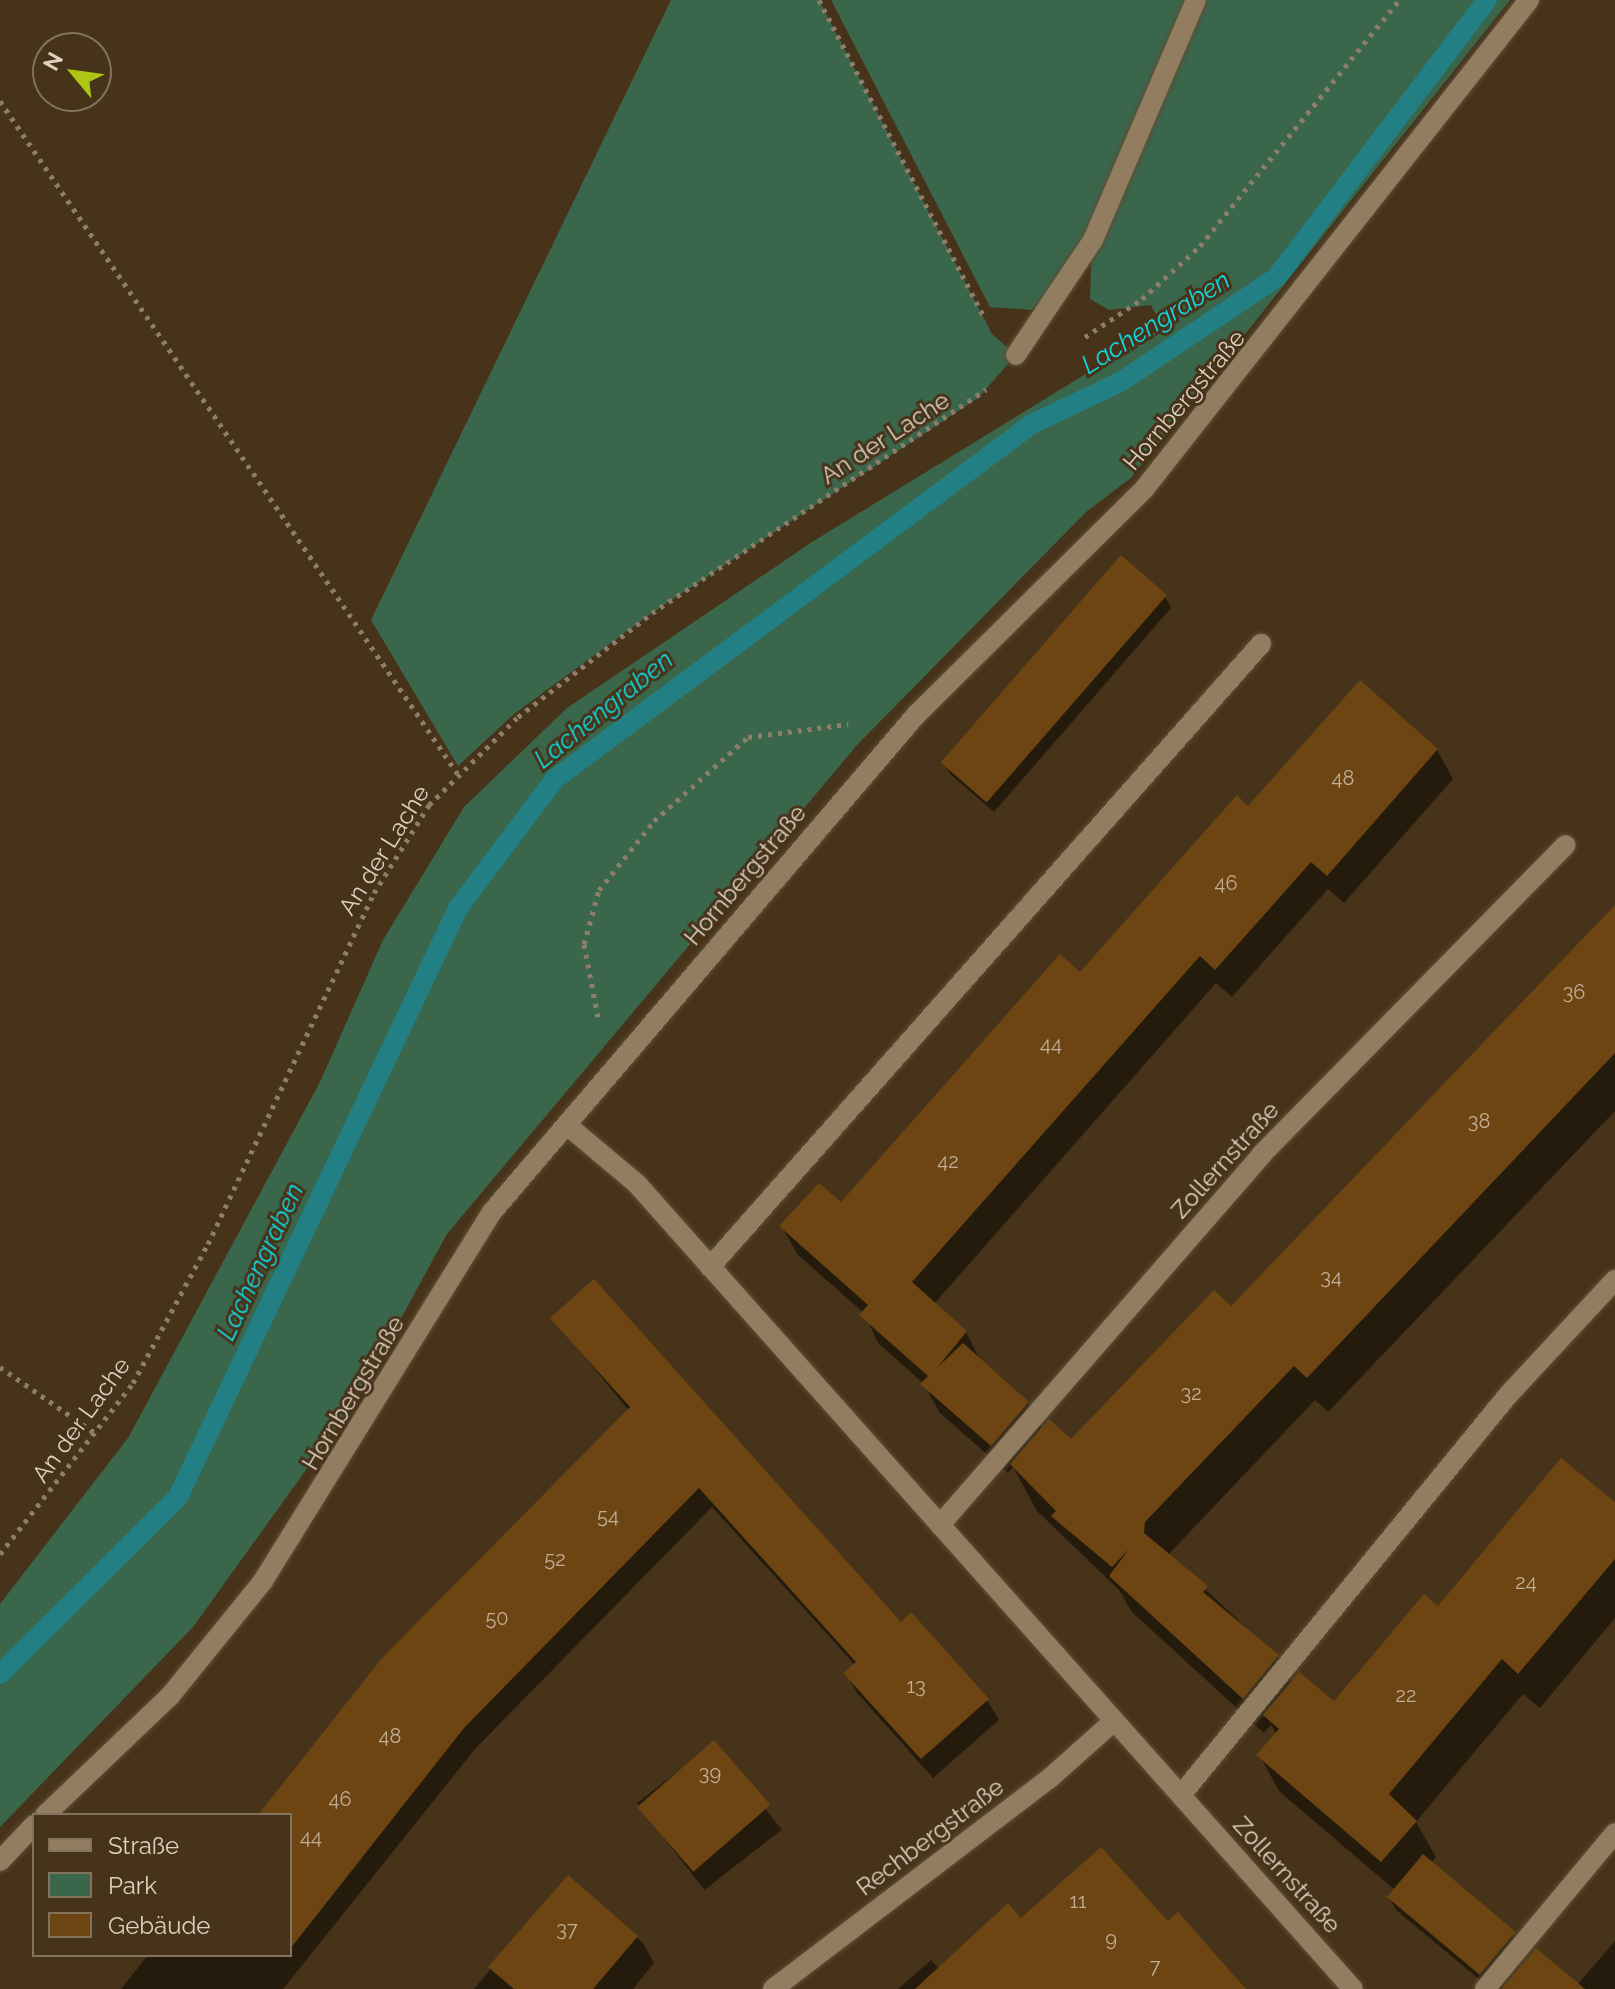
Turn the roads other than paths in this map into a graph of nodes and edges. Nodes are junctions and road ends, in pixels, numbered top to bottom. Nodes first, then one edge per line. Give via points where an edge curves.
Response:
1 (1196, 0) edge
2 (1529, 0) edge
3 (1016, 355) road end
4 (1261, 644) dead end
5 (1566, 845) dead end
6 (567, 1125) junction
7 (710, 1267) junction
8 (1615, 1280) edge
9 (940, 1525) junction
10 (1114, 1721) junction
11 (1181, 1795) junction
12 (47, 1813) edge
13 (32, 1827) edge
14 (1615, 1833) edge
15 (0, 1861) edge
16 (773, 1989) edge
17 (1353, 1989) edge
18 (1485, 1989) edge

1 - 3 street via 1093,240
2 - 6 street, Hornbergstraße via 1145,488 916,715
4 - 7 street
5 - 9 street, Zollernstraße via 1262,1154
6 - 7 street, Zollernstraße via 637,1184
6 - 12 street, Hornbergstraße via 492,1212 263,1581 170,1696
7 - 9 street, Zollernstraße
8 - 11 street via 1509,1394
9 - 10 street, Zollernstraße
10 - 11 street, Zollernstraße
10 - 16 street, Rechbergstraße via 1050,1778
11 - 17 street, Zollernstraße
13 - 15 street
14 - 18 street

